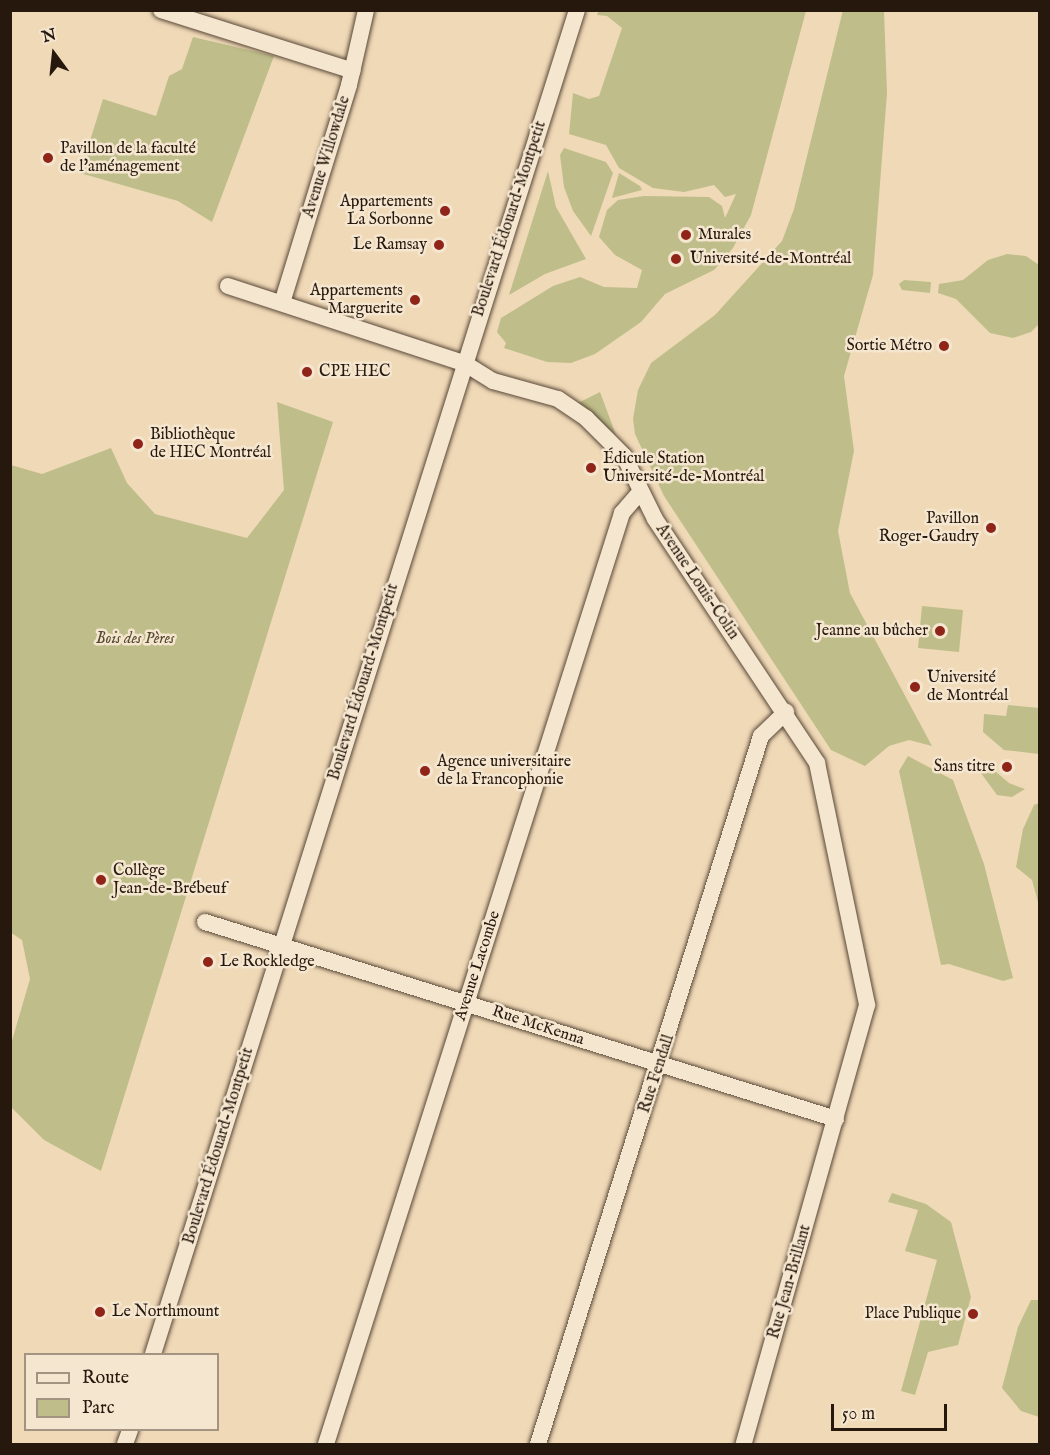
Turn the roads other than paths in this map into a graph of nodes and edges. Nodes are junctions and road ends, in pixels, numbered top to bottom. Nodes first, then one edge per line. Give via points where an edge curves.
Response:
1 (161, 10) edge
2 (366, 10) edge
3 (577, 10) edge
4 (353, 71) junction
5 (228, 286) dead end
6 (282, 303) junction
7 (464, 363) junction
8 (640, 492) junction
9 (786, 712) junction
10 (206, 922) dead end
11 (282, 945) junction
12 (466, 1003) junction
13 (660, 1065) junction
14 (836, 1119) junction
15 (153, 1353) edge
16 (326, 1444) edge
17 (538, 1444) edge
18 (744, 1444) edge

1 - 4 street
2 - 4 street, Avenue Willowdale
3 - 7 street, Boulevard Édouard-Montpetit
4 - 6 street, Avenue Willowdale
5 - 6 street, Avenue Louis-Colin
6 - 7 street, Avenue Louis-Colin
7 - 8 street, Avenue Louis-Colin via 493,381 558,399 586,418 624,456
7 - 11 street, Boulevard Édouard-Montpetit
8 - 9 street, Avenue Louis-Colin
8 - 12 street, Avenue Lacombe via 622,513
9 - 13 street, Rue Fendall via 761,736
9 - 14 street, Avenue Louis-Colin via 821,774 866,990 866,1016
10 - 11 street, Rue McKenna
11 - 12 street, Rue McKenna
11 - 15 street, Boulevard Édouard-Montpetit
12 - 13 street, Rue McKenna
12 - 16 street, Avenue Lacombe
13 - 14 street, Rue McKenna
13 - 17 street, Rue Fendall
14 - 18 street, Rue Jean-Brillant

